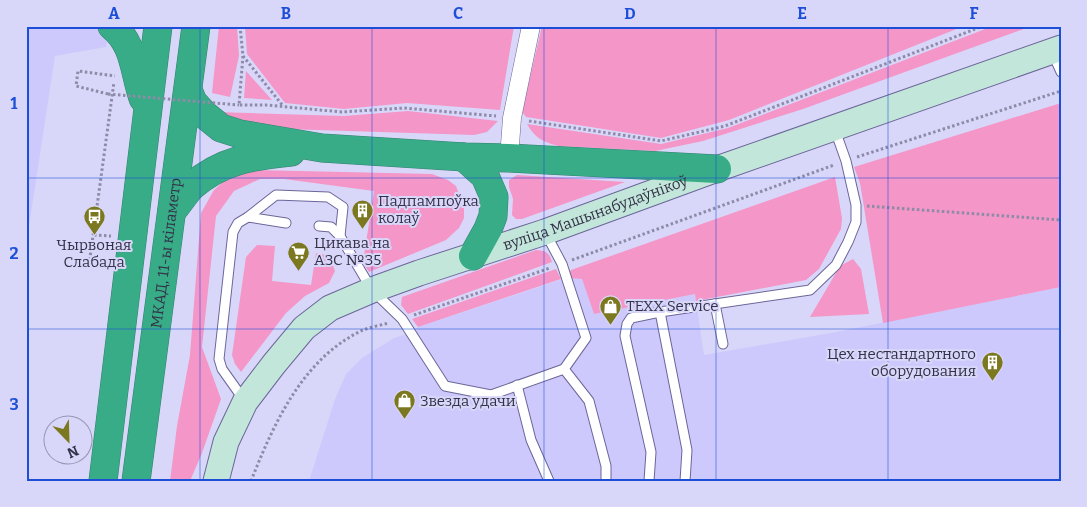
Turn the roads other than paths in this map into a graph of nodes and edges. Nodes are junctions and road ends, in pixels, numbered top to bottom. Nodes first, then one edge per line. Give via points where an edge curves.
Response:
1 (112, 26) edge
2 (158, 26) edge
3 (196, 26) edge
4 (531, 26) edge
5 (1058, 57) edge
6 (188, 90) junction
7 (147, 112) junction
8 (835, 128) junction
9 (322, 148) junction
10 (464, 157) junction
11 (509, 158) junction
12 (717, 169) junction
13 (172, 211) junction
14 (248, 217) junction
15 (286, 223) dead end
16 (319, 226) dead end
17 (545, 232) junction
18 (340, 236) junction
19 (473, 256) junction
20 (372, 290) junction
21 (715, 304) junction
22 (660, 312) junction
23 (723, 344) dead end
24 (564, 369) junction
25 (517, 386) junction
26 (245, 402) junction
27 (103, 481) edge
28 (136, 481) edge
29 (216, 481) edge
30 (549, 481) edge
31 (606, 481) edge
32 (649, 481) edge
33 (685, 481) edge

1 - 7 highway via 127,43
2 - 7 highway
3 - 6 highway, МКАД, 11-ы кіламетр
4 - 11 street via 512,118
5 - 8 main road, вуліца Машынабудаўнікоў
6 - 9 highway via 192,102 221,128
6 - 13 highway, МКАД, 11-ы кіламетр
7 - 27 highway
8 - 12 main road, вуліца Машынабудаўнікоў
8 - 21 lane via 856,205 856,222 836,265 810,290
9 - 10 highway
9 - 13 highway via 261,155 214,170 191,187
10 - 11 highway
10 - 19 highway via 485,176 494,197 493,216
11 - 12 highway
12 - 17 main road, вуліца Машынабудаўнікоў
13 - 28 highway, МКАД, 11-ы кіламетр
14 - 15 lane
14 - 18 lane via 276,195 328,197 344,207
14 - 26 lane via 238,223 233,232 219,359 222,370
16 - 18 lane via 331,227
17 - 19 main road, вуліца Машынабудаўнікоў
17 - 24 lane via 562,264 586,338
18 - 20 lane
19 - 20 main road, вуліца Машынабудаўнікоў
20 - 25 lane via 402,319 445,386 491,395
20 - 26 main road, вуліца Машынабудаўнікоў via 330,308 304,328
21 - 22 lane
21 - 23 lane
22 - 32 lane via 631,318 625,336 651,452
22 - 33 lane via 687,450
24 - 25 lane
24 - 31 lane via 589,401 606,466
25 - 30 lane via 532,440
26 - 29 main road, вуліца Машынабудаўнікоў via 226,442

